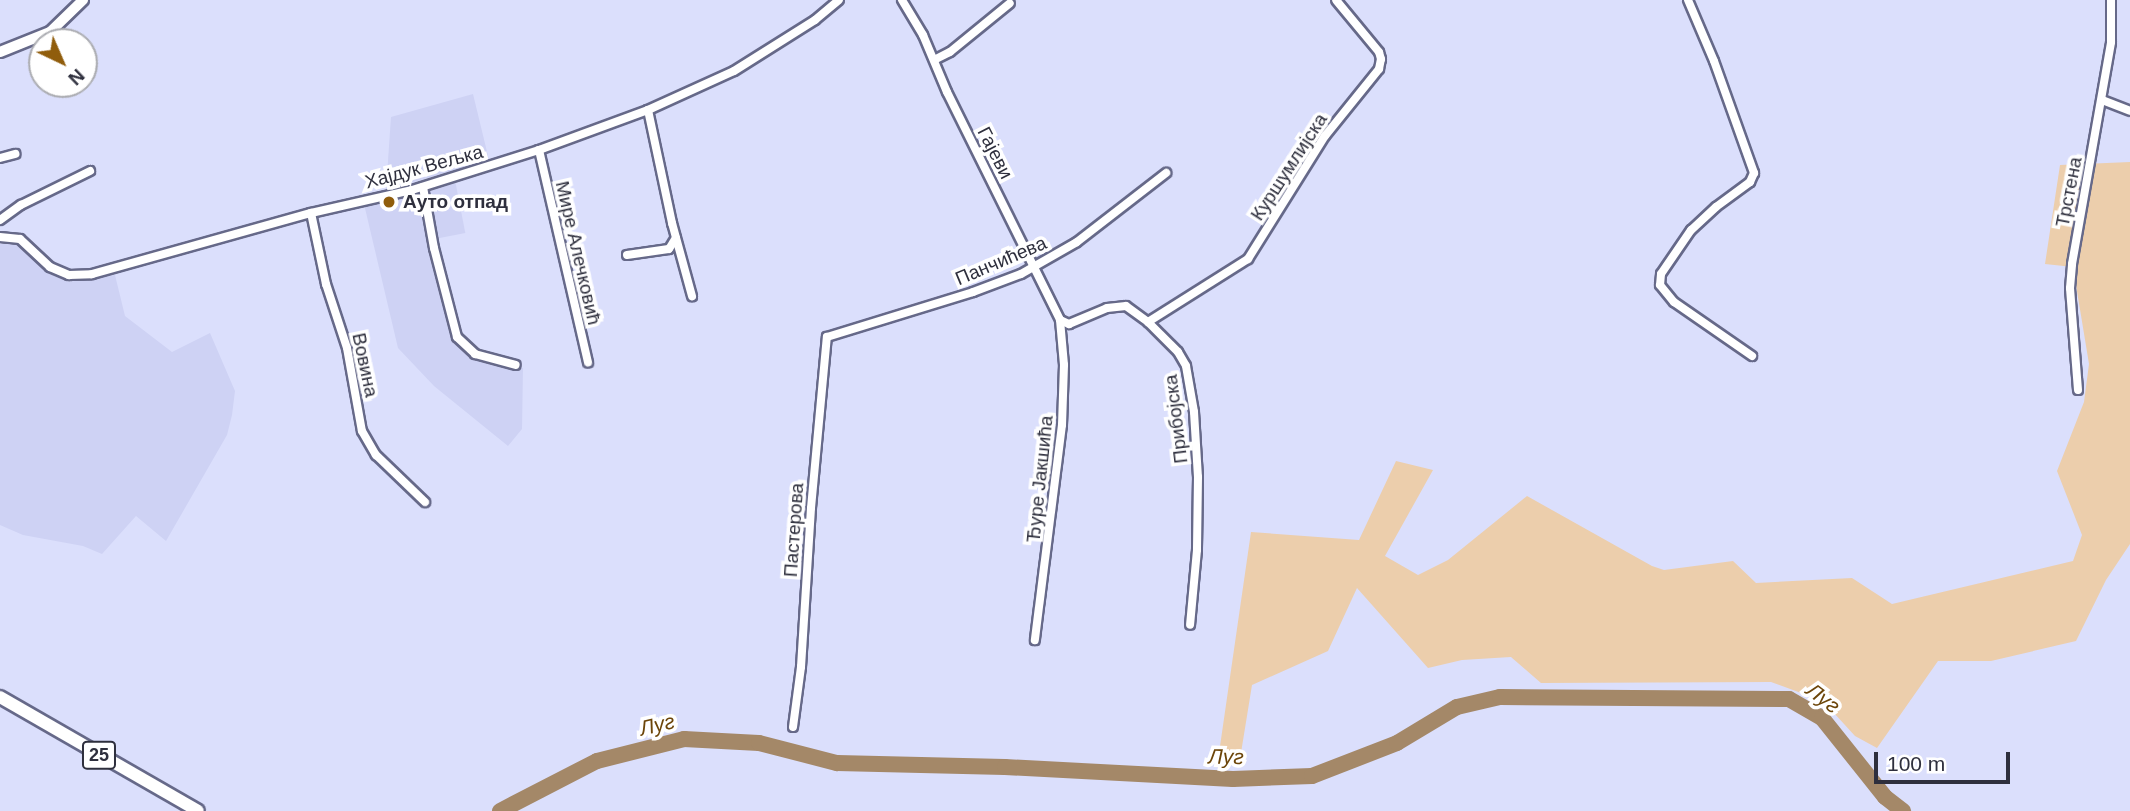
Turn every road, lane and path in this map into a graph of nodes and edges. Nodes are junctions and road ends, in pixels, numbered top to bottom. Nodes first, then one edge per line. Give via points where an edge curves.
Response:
1 (83, 0) edge
2 (839, 0) edge
3 (902, 0) edge
4 (1336, 0) edge
5 (1688, 0) edge
6 (2111, 0) edge
7 (1010, 4) dead end
8 (0, 52) edge
9 (934, 60) junction
10 (2102, 100) junction
11 (648, 110) junction
12 (2130, 111) edge
13 (539, 150) junction
14 (15, 154) dead end
15 (0, 158) edge
16 (90, 171) dead end
17 (1166, 173) dead end
18 (423, 187) junction
19 (311, 213) junction
20 (0, 220) edge
21 (0, 236) edge
22 (676, 238) junction
23 (627, 255) dead end
24 (1034, 265) junction
25 (692, 296) dead end
26 (1060, 320) junction
27 (1148, 322) junction
28 (827, 337) joint
29 (1752, 356) dead end
30 (588, 362) dead end
31 (516, 365) dead end
32 (2078, 390) dead end
33 (425, 502) dead end
34 (1190, 625) dead end
35 (1035, 640) dead end
36 (0, 697) edge
37 (793, 727) dead end
38 (198, 811) edge

1 - 8 main road via 50,32
2 - 11 street, Хајдук Вељка via 734,71
3 - 9 street, Гајеви
4 - 27 street, Куршумлијска via 1379,52 1379,69 1325,136 1248,258
5 - 29 street via 1754,173 1750,182 1691,230 1661,274 1660,285 1674,302
6 - 10 street, Трстена via 2111,42
7 - 9 street
9 - 24 street, Гајеви
10 - 12 street
10 - 32 street, Трстена via 2070,288
11 - 13 street, Хајдук Вељка
11 - 22 street
13 - 18 street, Хајдук Вељка
13 - 30 street, Мире Алечковић
14 - 15 street
16 - 20 street
17 - 24 street, Панчићева via 1077,243
18 - 19 street, Хајдук Вељка
18 - 31 street via 457,337 475,354
19 - 21 street, Хајдук Вељка via 92,274 69,275 50,267 19,239
19 - 33 street, Вовина via 326,284 349,356 362,431 376,455
22 - 23 street via 669,249
22 - 25 street
24 - 26 street, Гајеви
24 - 28 street, Панчићева via 973,292
26 - 27 street, Прибојска via 1076,323 1116,305 1133,309
26 - 35 street, Ђуре Јакшића via 1062,425
27 - 34 street, Прибојска via 1184,361 1194,412 1198,526
28 - 37 street, Пастерова
36 - 38 main road, 25

